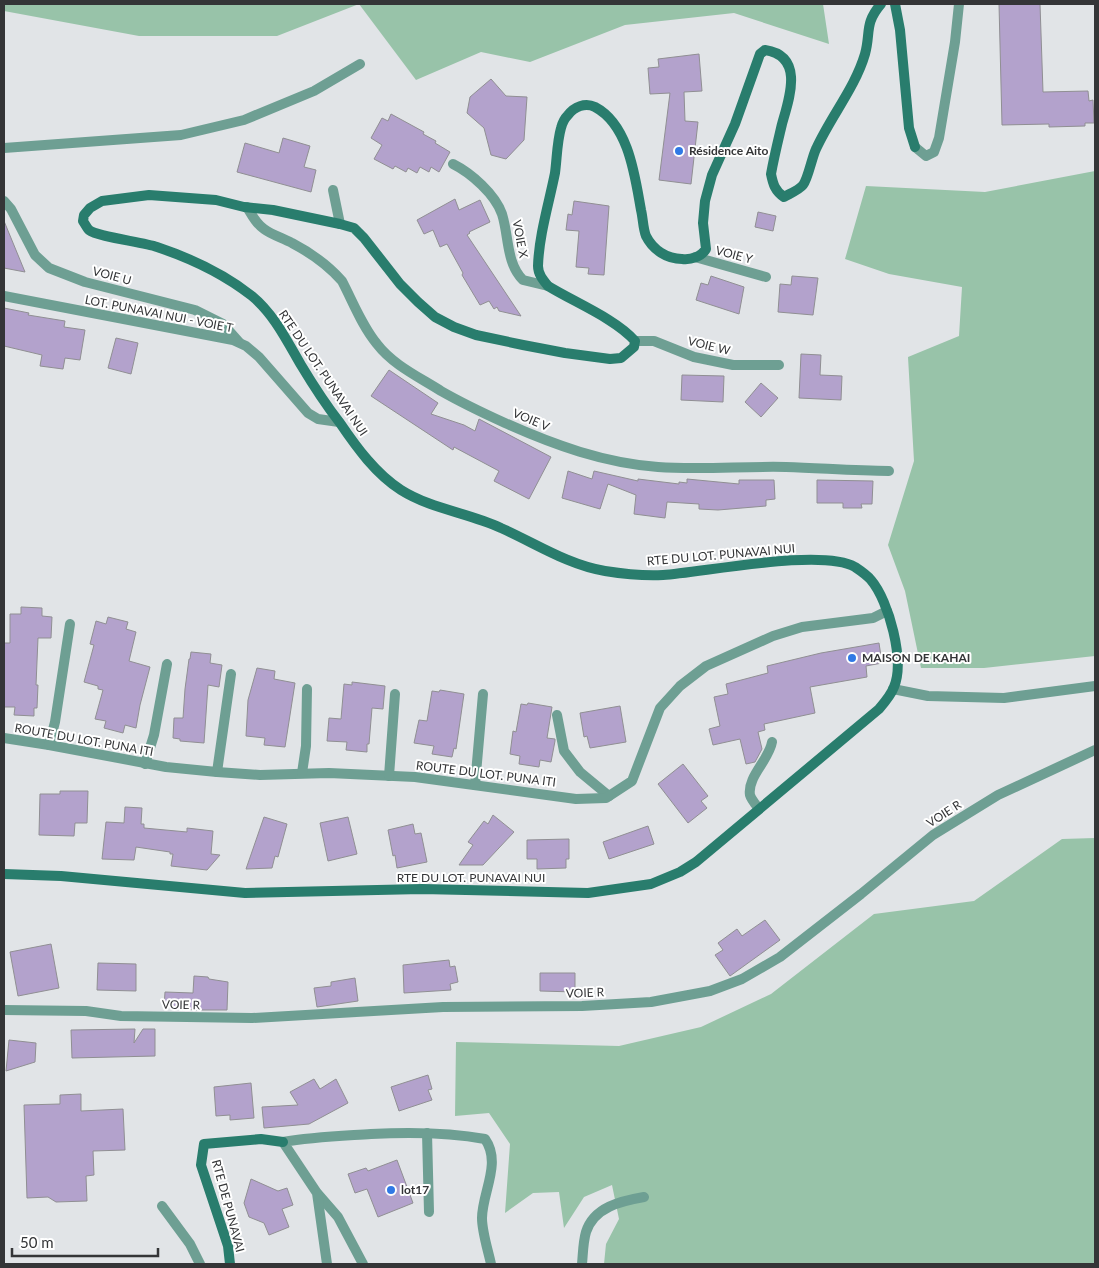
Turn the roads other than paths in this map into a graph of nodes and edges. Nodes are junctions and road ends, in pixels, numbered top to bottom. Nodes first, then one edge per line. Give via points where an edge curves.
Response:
1 (880, 4) edge
2 (895, 4) edge
3 (958, 4) edge
4 (360, 64) dead end
5 (4, 148) edge
6 (915, 148) joint
7 (453, 164) dead end
8 (333, 190) dead end
9 (4, 202) edge
10 (248, 207) junction
11 (340, 224) junction
12 (695, 258) junction
13 (766, 277) dead end
14 (548, 286) junction
15 (4, 296) edge
16 (635, 341) junction
17 (239, 343) junction
18 (779, 365) dead end
19 (339, 422) junction
20 (889, 471) dead end
21 (887, 611) junction
22 (70, 624) dead end
23 (167, 664) dead end
24 (231, 674) dead end
25 (1095, 686) edge
26 (307, 689) dead end
27 (893, 689) junction
28 (395, 694) dead end
29 (483, 694) dead end
30 (556, 715) dead end
31 (4, 738) edge
32 (772, 742) dead end
33 (49, 745) junction
34 (1095, 750) edge
35 (145, 764) junction
36 (217, 772) junction
37 (302, 774) junction
38 (389, 776) junction
39 (475, 785) junction
40 (609, 796) junction
41 (759, 809) junction
42 (4, 874) edge
43 (4, 1010) edge
44 (427, 1133) junction
45 (283, 1142) junction
46 (317, 1193) junction
47 (644, 1197) dead end
48 (162, 1206) dead end
49 (429, 1212) dead end
50 (200, 1264) edge
51 (230, 1264) edge
52 (327, 1264) edge
53 (363, 1264) edge
54 (491, 1264) edge
55 (582, 1264) edge

1 - 12 main road via 872,14 865,52 853,84 816,150 803,185 784,197 773,184 771,174 792,77 774,51 765,50 760,54 712,176 703,223 706,250
2 - 6 main road via 909,128
3 - 6 street via 939,138 934,152 926,156
4 - 5 street via 314,90 244,120 181,135
7 - 14 street, VOIE X via 482,184 501,212 512,267 520,278
8 - 11 street
9 - 17 street, VOIE U via 48,268 85,282 195,310 223,324
10 - 11 main road, RTE DU LOT. PUNAVAI NUI
10 - 19 main road, RTE DU LOT. PUNAVAI NUI via 216,200 150,195 102,201 90,208 83,221 98,234 155,246 203,266 253,297 270,314
10 - 20 street, VOIE V via 264,229 319,258 336,275 383,352 462,403 533,435 611,460 655,467
11 - 16 main road, RTE DU LOT. PUNAVAI NUI via 354,228 418,302 435,317 454,327 523,345 610,359 630,353
12 - 13 street, VOIE Y
12 - 14 main road via 668,257 655,249 646,236 634,167 625,144 602,112 584,105 568,115 561,127 538,268
14 - 16 main road via 618,325
15 - 17 street, LOT. PUNAVAI NUI - VOIE T
16 - 18 street, VOIE W via 654,341 694,357 733,365
17 - 19 street, LOT. PUNAVAI NUI - VOIE T via 259,357 308,413 318,419
19 - 21 main road, RTE DU LOT. PUNAVAI NUI via 370,462 401,490 501,528 579,564 602,571 661,575 788,561 836,562 852,565 872,581
21 - 27 main road, RTE DU LOT. PUNAVAI NUI via 896,636 898,672
21 - 40 street, ROUTE DU LOT. PUNA ITI via 873,618 802,627 773,636 706,666 680,686 660,708 632,781
22 - 33 street
23 - 35 street via 154,735
24 - 36 street
25 - 27 street via 1004,698 928,696
26 - 37 street
27 - 41 main road, RTE DU LOT. PUNAVAI NUI via 879,709
28 - 38 street
29 - 39 street
30 - 40 street via 564,751 580,772
31 - 33 street, ROUTE DU LOT. PUNA ITI
32 - 41 street via 751,785 750,796
33 - 35 street, ROUTE DU LOT. PUNA ITI
34 - 43 street, VOIE R via 998,794 934,835 780,957 742,979 710,991 651,1002 443,1007 252,1018
35 - 36 street, ROUTE DU LOT. PUNA ITI
36 - 37 street, ROUTE DU LOT. PUNA ITI
37 - 38 street, ROUTE DU LOT. PUNA ITI
38 - 39 street, ROUTE DU LOT. PUNA ITI
39 - 40 street, ROUTE DU LOT. PUNA ITI via 576,798
41 - 42 main road, RTE DU LOT. PUNAVAI NUI via 680,872 651,884 588,892 422,889 253,893
44 - 45 street via 331,1136
44 - 49 street
44 - 54 street via 467,1135 485,1139 490,1146 492,1169 482,1218
45 - 46 street
45 - 51 main road, RTE DE PUNAVAI via 260,1139 204,1144 201,1165 228,1246
46 - 52 street
46 - 53 street via 338,1217
47 - 55 street via 612,1204 594,1217 586,1231
48 - 50 street via 190,1244

